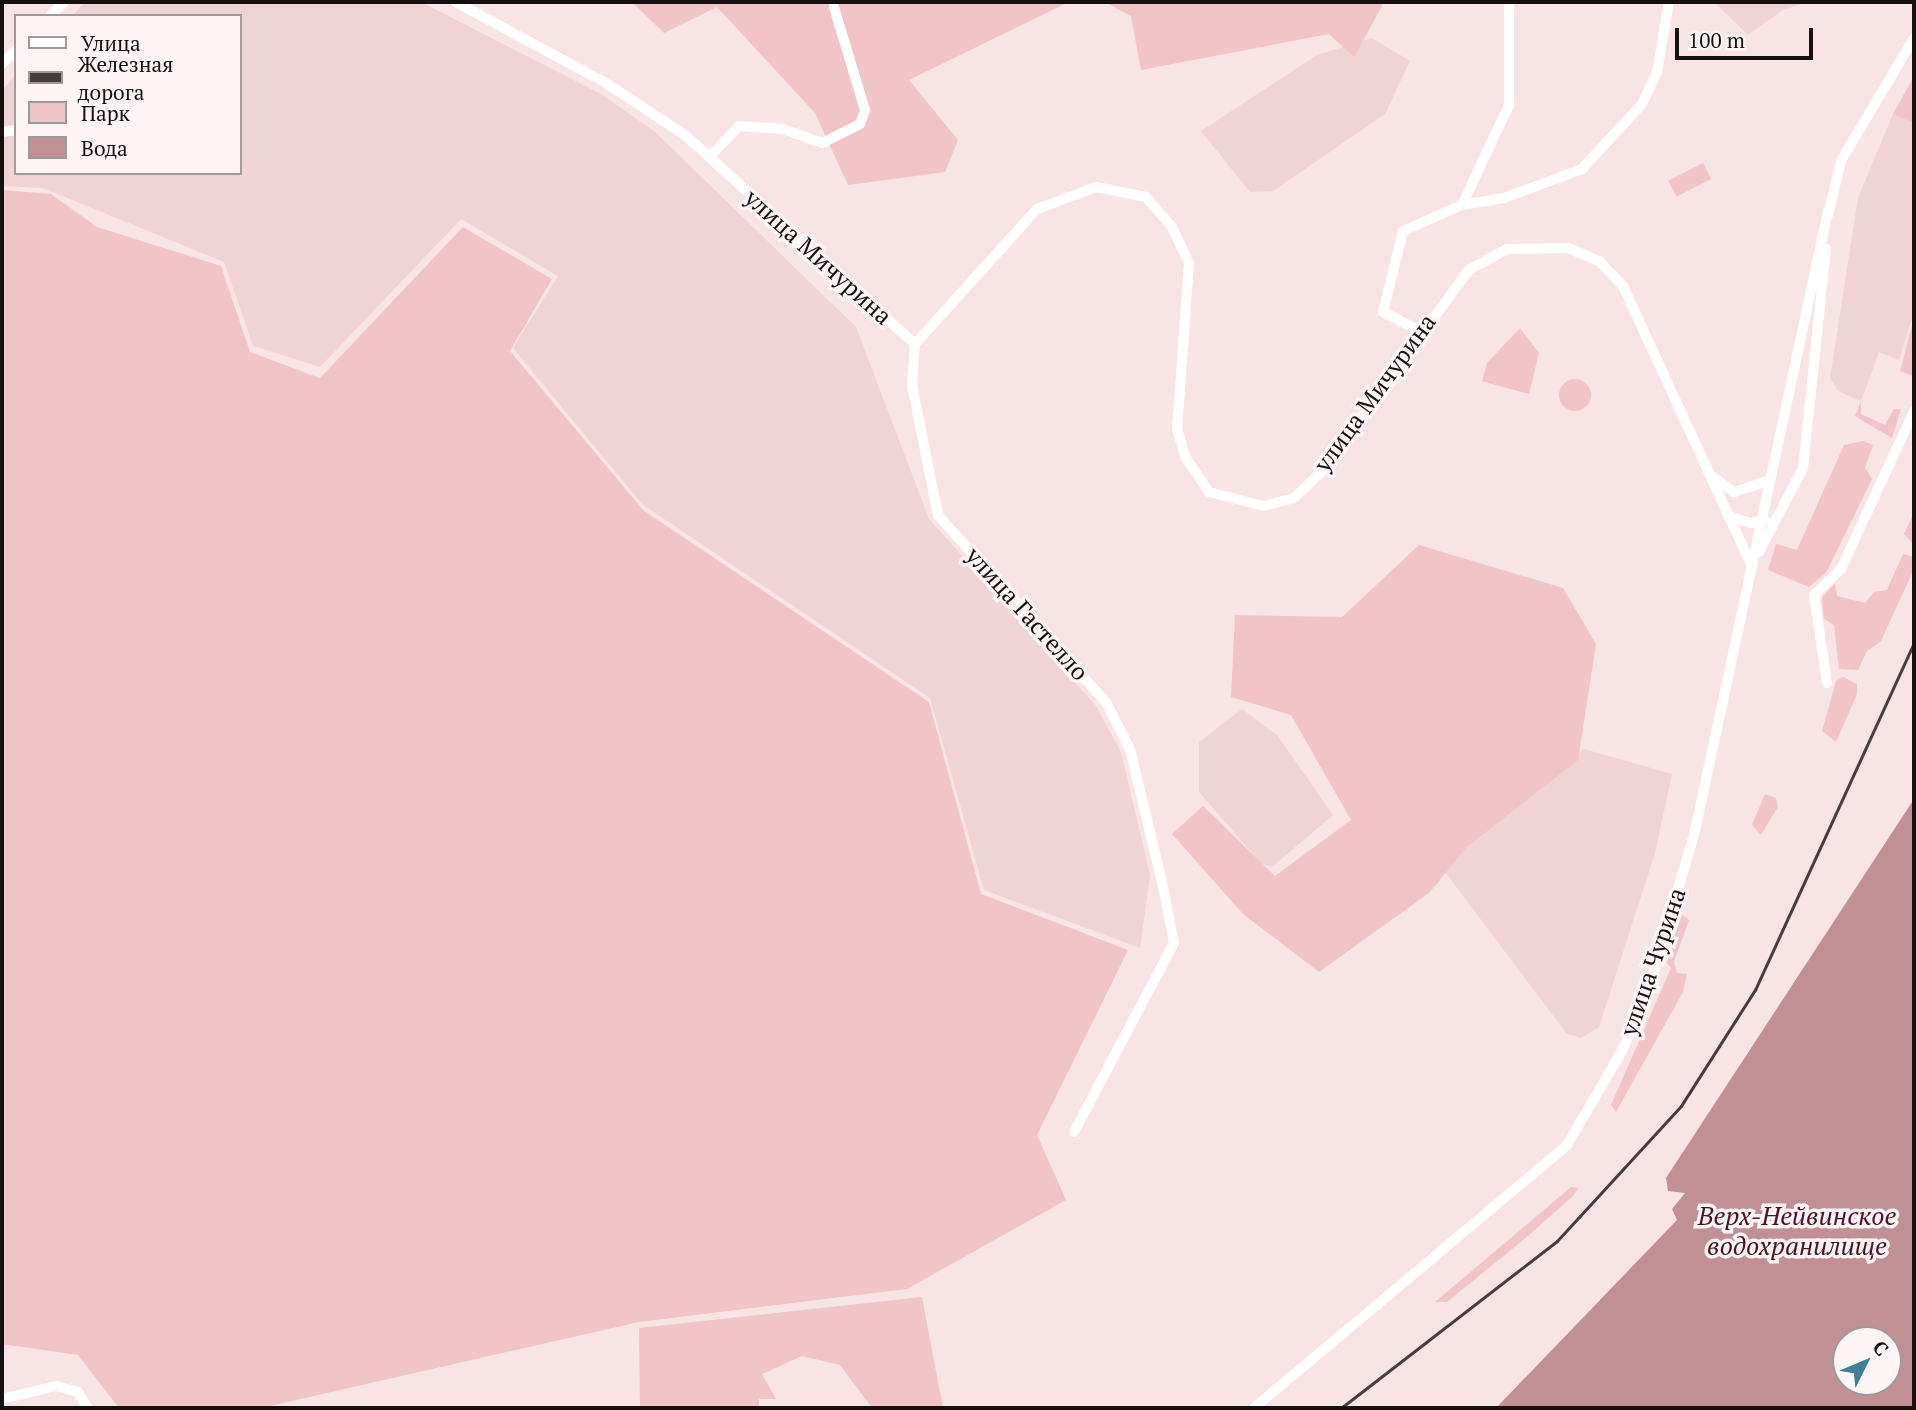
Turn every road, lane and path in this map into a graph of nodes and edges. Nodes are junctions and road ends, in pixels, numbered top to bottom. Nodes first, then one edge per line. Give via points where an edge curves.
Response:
1 (456, 2) edge
2 (1509, 2) edge
3 (1669, 2) edge
4 (834, 7) dead end
5 (1914, 38) edge
6 (709, 157) junction
7 (1462, 205) junction
8 (1828, 211) junction
9 (1810, 303) junction
10 (1824, 309) junction
11 (1420, 331) junction
12 (915, 344) junction
13 (1914, 411) edge
14 (1704, 469) junction
15 (1768, 481) junction
16 (1783, 510) junction
17 (1728, 516) junction
18 (1760, 522) junction
19 (1752, 567) junction
20 (1827, 683) dead end
21 (1074, 1132) dead end
22 (2, 1399) edge
23 (88, 1408) edge
24 (1254, 1408) edge

1 - 6 street, улица Мичурина via 606,83
2 - 7 street via 1509,106
3 - 7 street via 1657,72 1642,104 1614,139 1582,169 1551,184
4 - 6 street via 865,110 860,124 822,143 783,129 739,125
5 - 8 street via 1841,161
6 - 12 street, улица Мичурина
7 - 11 street via 1403,231 1383,313
8 - 9 street, улица Чурина
8 - 10 street
9 - 10 street via 1818,300
9 - 15 street, улица Чурина
10 - 16 street via 1807,449 1798,487
11 - 12 street, улица Мичурина via 1321,472 1294,498 1264,506 1209,492 1186,458 1177,429 1189,263 1172,227 1146,197 1096,187 1037,209
11 - 14 street, улица Мичурина via 1458,281 1492,255 1541,244 1599,261 1623,286
12 - 21 street, улица Гастелло via 912,385 938,514 1106,702 1130,749 1162,883 1174,943
13 - 20 street via 1841,569 1814,595
14 - 15 street via 1734,492
14 - 17 street, улица Мичурина
15 - 18 street, улица Чурина
16 - 18 street
16 - 19 street
17 - 18 street
17 - 19 street, улица Мичурина
18 - 19 street, улица Чурина
19 - 24 street, улица Чурина via 1745,613 1657,964 1594,1104 1567,1145 1535,1175
22 - 23 street via 56,1386 78,1392

